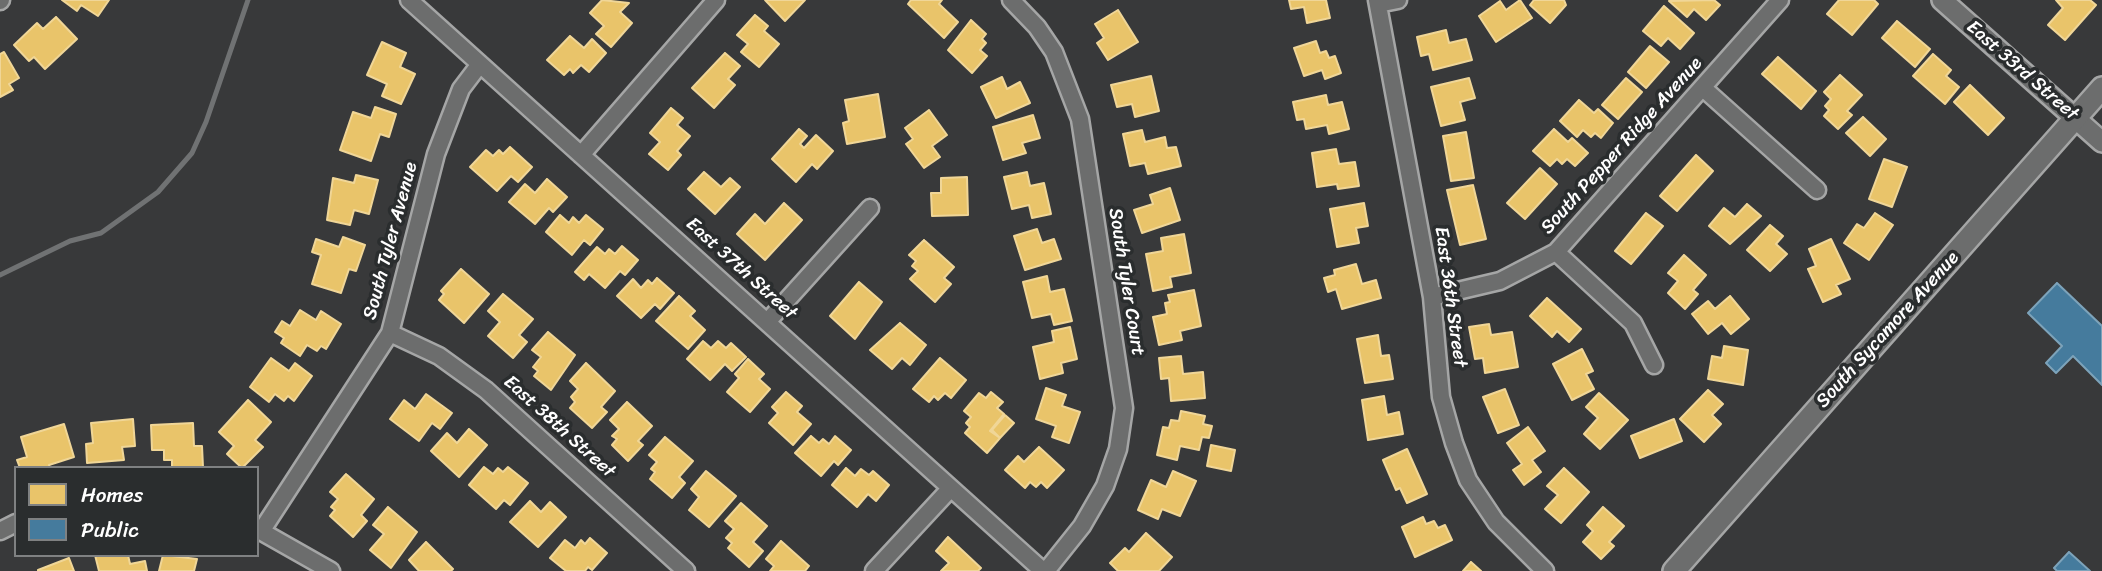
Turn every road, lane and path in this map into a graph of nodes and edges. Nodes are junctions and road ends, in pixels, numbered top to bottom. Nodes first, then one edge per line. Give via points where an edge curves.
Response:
1 (409, 0) edge
2 (716, 0) edge
3 (1011, 0) edge
4 (1398, 0) edge
5 (1780, 0) edge
6 (1942, 0) edge
7 (1378, 2) edge
8 (480, 64) junction
9 (1703, 88) junction
10 (2102, 88) edge
11 (2075, 118) junction
12 (2102, 142) edge
13 (580, 155) junction
14 (1817, 190) dead end
15 (870, 208) dead end
16 (1556, 252) junction
17 (1432, 298) junction
18 (768, 321) junction
19 (390, 333) junction
20 (1654, 365) dead end
21 (950, 489) junction
22 (260, 529) edge
23 (331, 571) edge
24 (686, 571) edge
25 (874, 571) edge
26 (1045, 571) edge
27 (1545, 571) edge
28 (1674, 571) edge

1 - 8 street, East 37th Street
2 - 13 street
3 - 26 street, South Tyler Court via 1054,52 1080,119 1124,408 1118,449 1105,486 1082,526
4 - 7 street
5 - 9 street, South Pepper Ridge Avenue
6 - 11 street, East 33rd Street
7 - 17 street, East 36th Street
8 - 13 street, East 37th Street
8 - 19 street, South Tyler Avenue via 461,89 436,154
9 - 14 street
9 - 16 street, South Pepper Ridge Avenue
10 - 11 main road, South Sycamore Avenue
11 - 12 street, East 33rd Street
11 - 28 main road, South Sycamore Avenue
13 - 18 street, East 37th Street
15 - 18 street
16 - 17 street, South Pepper Ridge Avenue via 1500,281
16 - 20 street via 1633,323
17 - 27 street, East 36th Street via 1441,397 1468,480 1496,522
18 - 21 street, East 37th Street
19 - 22 street, South Tyler Avenue
19 - 24 street, East 38th Street via 439,356 486,390
21 - 25 street
21 - 26 street, East 37th Street
22 - 23 street

